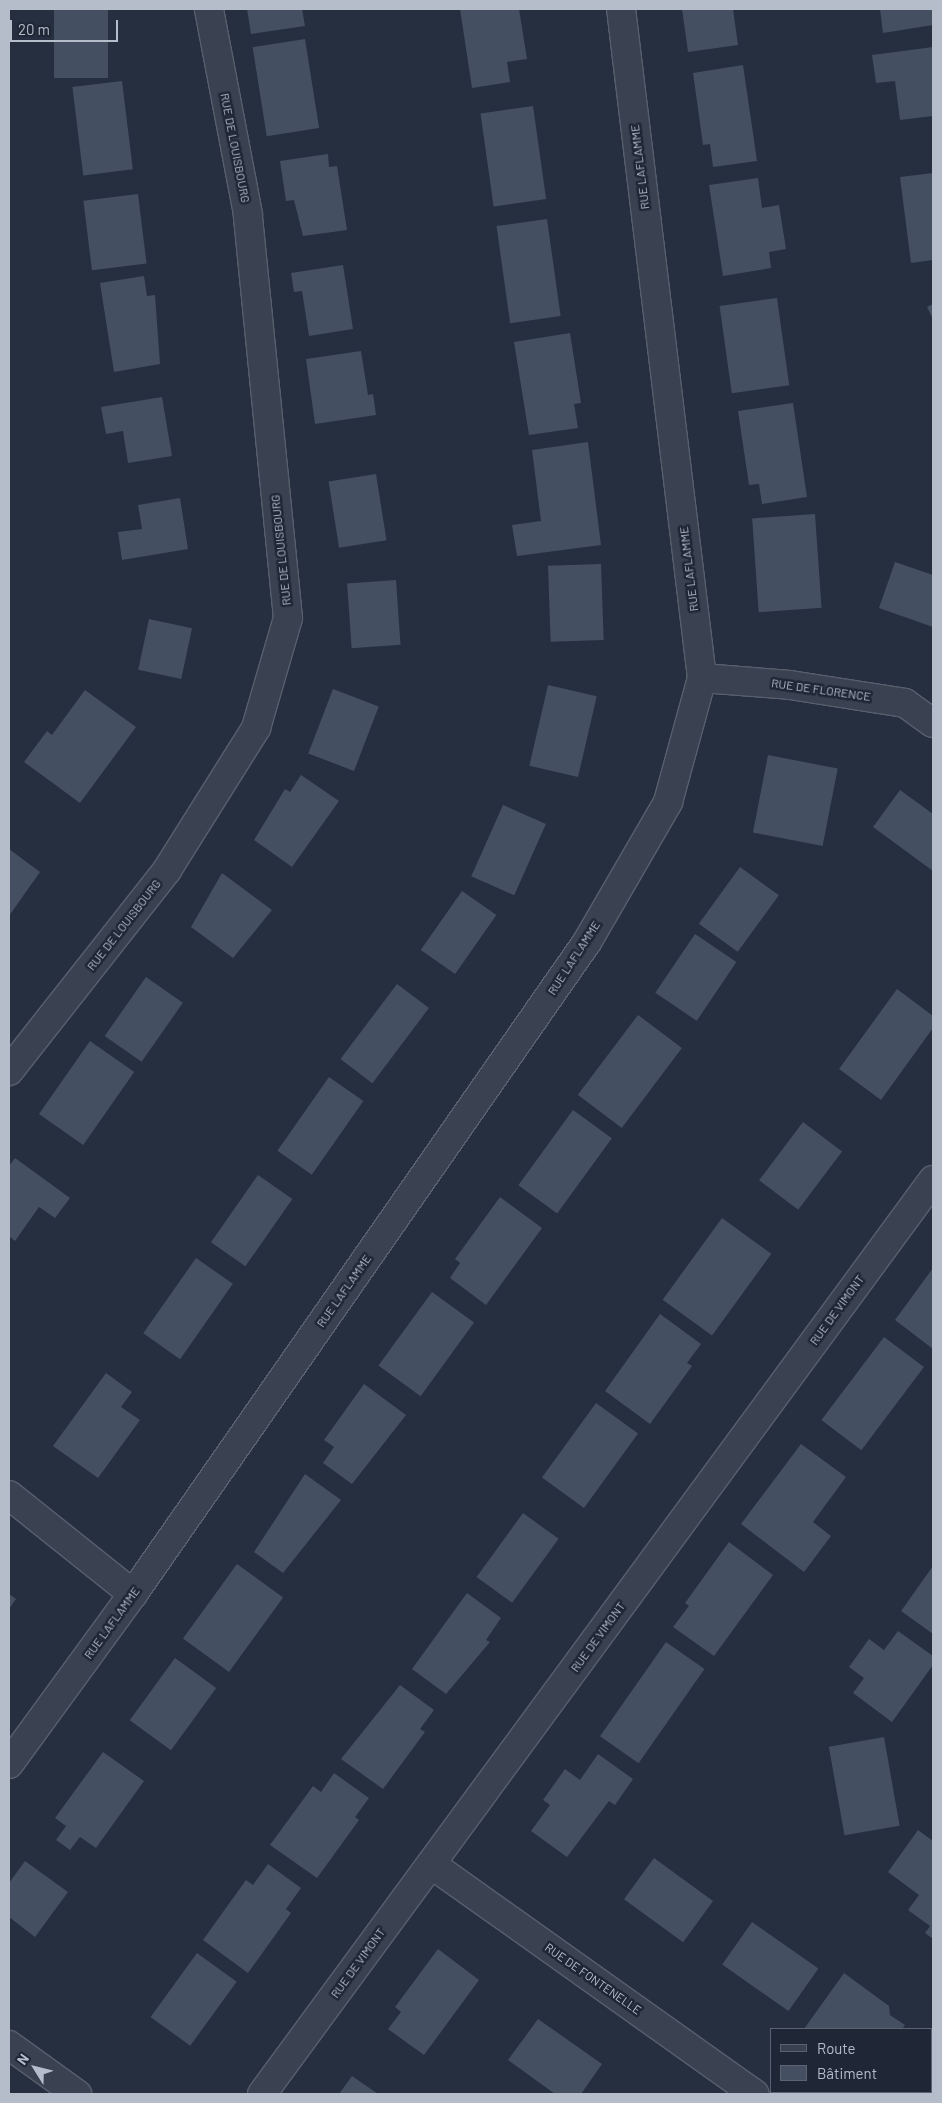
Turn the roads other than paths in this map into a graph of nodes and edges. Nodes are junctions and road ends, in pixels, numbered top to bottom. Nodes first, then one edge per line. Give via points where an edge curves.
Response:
1 (209, 9) edge
2 (621, 9) edge
3 (702, 678) junction
4 (933, 723) edge
5 (9, 1071) edge
6 (933, 1180) edge
7 (9, 1495) edge
8 (133, 1594) junction
9 (9, 1764) edge
10 (431, 1864) junction
11 (9, 2045) edge
12 (78, 2094) edge
13 (262, 2094) edge
14 (755, 2094) edge

1 - 5 street, RUE DE LOUISBOURG via 248,214 288,618 256,728 167,870
2 - 3 street, RUE LAFLAMME
3 - 4 street, RUE DE FLORENCE via 790,685 905,703
3 - 8 street, RUE LAFLAMME via 668,802 586,942
6 - 10 street, RUE DE VIMONT
7 - 8 street
8 - 9 street, RUE LAFLAMME
10 - 13 street, RUE DE VIMONT
10 - 14 street, RUE DE FONTENELLE
11 - 12 street

